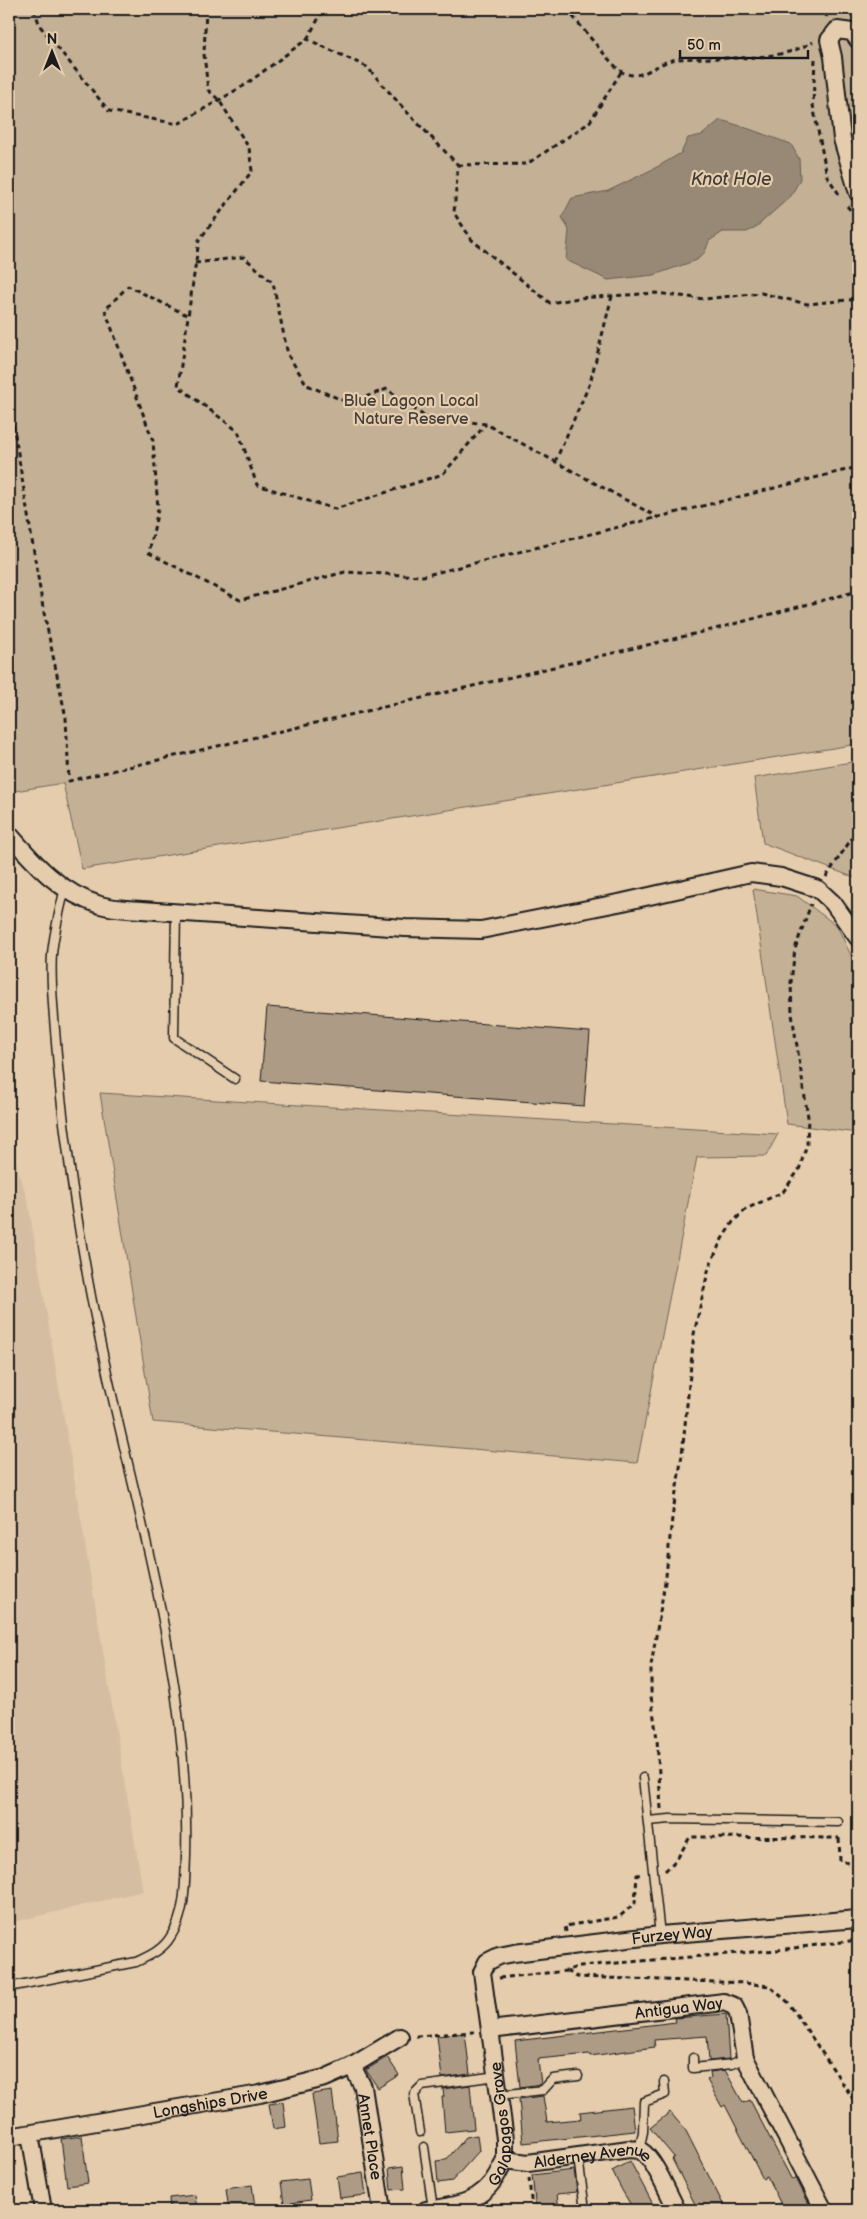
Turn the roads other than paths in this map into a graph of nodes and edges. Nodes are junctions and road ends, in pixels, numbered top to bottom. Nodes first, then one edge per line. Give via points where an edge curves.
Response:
1 (858, 40) edge
2 (858, 193) edge
3 (9, 834) edge
4 (65, 888) junction
5 (176, 912) junction
6 (858, 938) edge
7 (235, 1080) dead end
8 (643, 1778) dead end
9 (648, 1821) junction
10 (838, 1822) road end
11 (858, 1919) edge
12 (660, 1934) junction
13 (487, 1962) joint
14 (9, 1987) edge
15 (490, 2030) junction
16 (400, 2038) road end
17 (693, 2058) dead end
18 (745, 2058) junction
19 (352, 2066) junction
20 (497, 2076) junction
21 (578, 2076) dead end
22 (664, 2082) dead end
23 (499, 2095) junction
24 (420, 2132) dead end
25 (30, 2134) junction
26 (9, 2137) edge
27 (424, 2147) dead end
28 (639, 2150) junction
29 (578, 2157) junction
30 (504, 2160) junction
31 (473, 2206) edge
32 (42, 2210) edge
33 (382, 2210) edge
34 (429, 2210) edge
35 (585, 2210) edge
36 (677, 2210) edge
37 (824, 2210) edge

1 - 2 street via 852,32 837,30 829,40 842,139
3 - 4 street via 40,870
4 - 5 street via 100,905
4 - 14 lane via 52,955 60,1087 88,1282 156,1584 172,1670 186,1816 186,1869 180,1918 165,1944 151,1955 136,1962
5 - 6 street via 481,930 751,873 781,877 818,889 833,902
5 - 7 lane via 174,1038
8 - 9 lane
9 - 10 lane
9 - 12 lane
11 - 12 street, Furzey Way
12 - 13 street, Furzey Way via 514,1953
13 - 15 street, Galapagos Grove via 482,1972
15 - 18 street, Antigua Way via 724,2002 734,2006 738,2014
15 - 20 street, Galapagos Grove
16 - 19 street, Longships Drive
17 - 18 lane via 693,2068 732,2064
18 - 37 street, Antigua Way
19 - 25 street, Longships Drive via 325,2078 260,2094
19 - 33 street, Annet Place via 363,2087
20 - 23 street, Galapagos Grove
20 - 24 lane via 422,2086 414,2094
21 - 23 lane via 553,2079 543,2090
22 - 28 lane via 665,2094 644,2102
23 - 30 street, Galapagos Grove
25 - 26 street, Longships Drive
25 - 32 street
27 - 34 lane
28 - 29 street, Alderney Avenue
28 - 36 street, Alderney Avenue via 653,2164
29 - 30 street, Alderney Avenue via 528,2163
29 - 35 lane
30 - 31 street, Galapagos Grove via 495,2178
31 - 34 street, Galapagos Grove

